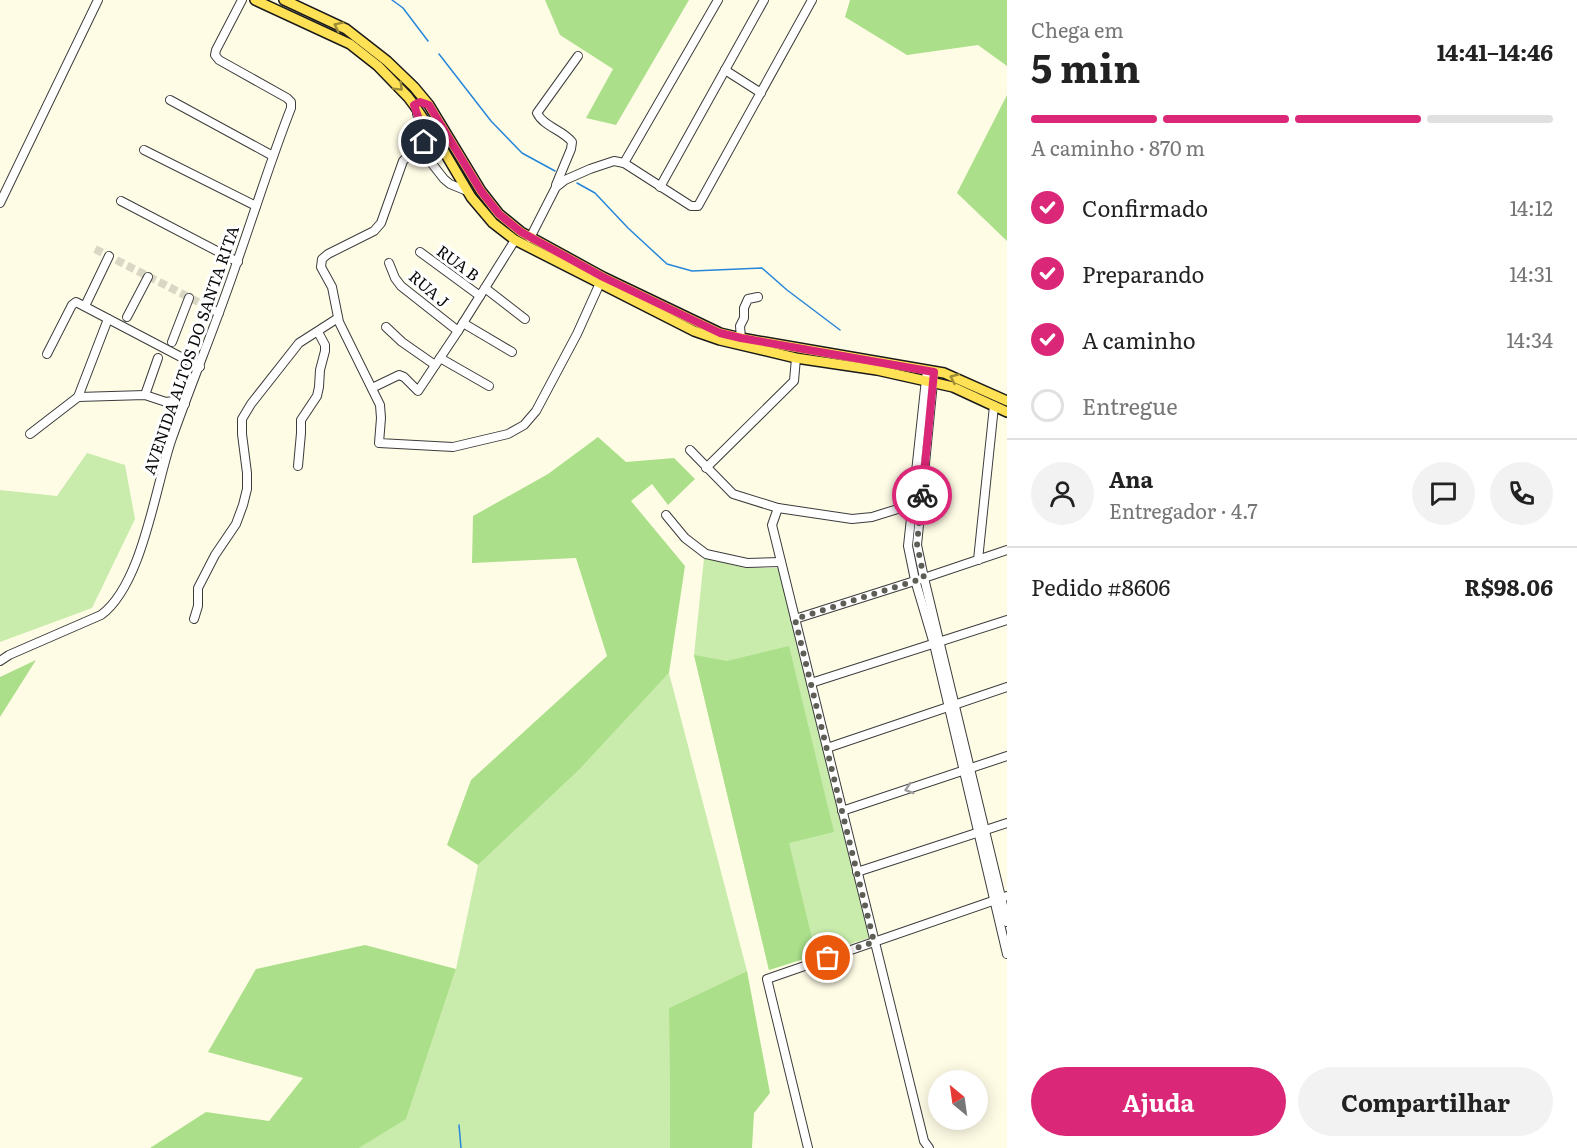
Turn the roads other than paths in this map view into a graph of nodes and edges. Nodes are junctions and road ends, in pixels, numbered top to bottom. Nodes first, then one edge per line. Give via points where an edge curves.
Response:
1 (98, 0) edge
2 (242, 0) edge
3 (255, 0) edge
4 (286, 0) edge
5 (718, 0) edge
6 (764, 0) edge
7 (812, 0) edge
8 (578, 56) dead end
9 (725, 70) junction
10 (761, 93) junction
11 (170, 100) dead end
12 (414, 105) junction
13 (429, 105) junction
14 (144, 150) dead end
15 (422, 151) junction
16 (273, 156) junction
17 (463, 160) junction
18 (624, 163) junction
19 (459, 176) junction
20 (444, 179) junction
21 (556, 187) junction
22 (660, 187) junction
23 (467, 191) junction
24 (122, 201) dead end
25 (0, 203) edge
26 (256, 206) junction
27 (530, 238) junction
28 (514, 240) junction
29 (420, 252) dead end
30 (109, 256) dead end
31 (237, 262) junction
32 (389, 263) dead end
33 (148, 277) dead end
34 (600, 283) junction
35 (485, 288) junction
36 (480, 296) junction
37 (758, 297) dead end
38 (189, 298) dead end
39 (85, 306) junction
40 (208, 307) tunnel mouth
41 (219, 313) junction
42 (127, 317) dead end
43 (338, 318) junction
44 (108, 319) junction
45 (525, 320) dead end
46 (463, 324) junction
47 (386, 327) dead end
48 (458, 331) junction
49 (318, 332) junction
50 (741, 338) junction
51 (172, 342) dead end
52 (512, 352) dead end
53 (47, 354) dead end
54 (158, 358) dead end
55 (796, 358) junction
56 (437, 361) junction
57 (200, 368) junction
58 (931, 371) junction
59 (929, 382) junction
60 (489, 386) dead end
61 (372, 388) junction
62 (145, 395) junction
63 (78, 397) junction
64 (1007, 401) edge
65 (994, 406) junction
66 (184, 408) junction
67 (1007, 412) edge
68 (30, 434) dead end
69 (690, 450) dead end
70 (298, 466) dead end
71 (706, 468) junction
72 (917, 503) junction
73 (778, 508) junction
74 (666, 515) dead end
75 (1007, 550) edge
76 (978, 560) junction
77 (781, 562) junction
78 (919, 579) junction
79 (194, 619) dead end
80 (795, 619) junction
81 (1007, 620) edge
82 (937, 643) junction
83 (0, 661) edge
84 (811, 683) junction
85 (1007, 687) edge
86 (952, 706) junction
87 (827, 748) junction
88 (1007, 756) edge
89 (967, 769) junction
90 (842, 811) junction
91 (1007, 823) edge
92 (982, 831) junction
93 (857, 873) junction
94 (1001, 898) edge
95 (1007, 922) edge
96 (874, 942) junction
97 (1007, 954) edge
98 (808, 1148) edge
99 (928, 1148) edge

1 - 25 street
2 - 16 street, AVENIDA ALTOS DO SANTA RITA via 215,55 291,102
3 -> 12 main road via 350,44 378,66
13 -> 4 main road via 387,61 346,29
5 - 18 street
6 - 9 street
7 - 10 street
8 - 21 street via 537,113 572,142
9 - 10 street
9 - 22 street
10 - 22 street via 698,206
11 - 16 street
12 - 13 main road
12 - 15 street via 424,135
12 - 19 main road
13 - 17 main road
14 - 26 street
15 - 20 street
15 - 43 street via 403,161 381,223 374,231 322,259 321,267 332,287
16 - 26 street, AVENIDA ALTOS DO SANTA RITA
17 - 19 main road
17 - 27 main road via 499,214
18 - 21 street via 614,161 590,169
18 - 22 street
19 - 20 street via 451,181
19 - 23 main road
20 - 23 street
21 - 27 street
23 - 28 main road via 493,223
24 - 31 street
26 - 31 street, AVENIDA ALTOS DO SANTA RITA
27 - 50 main road via 682,315
28 - 34 main road
28 - 35 street
29 - 36 street, RUA B
30 - 39 street
31 - 41 street, AVENIDA ALTOS DO SANTA RITA
32 - 48 street, RUA J via 401,286
33 - 42 street
34 - 55 main road via 694,331
34 - 61 street via 536,411 524,425 508,434 453,447 379,443 380,405
35 - 36 street
35 - 45 street
36 - 46 street
37 - 50 street via 748,299 744,308
38 - 51 street
39 - 44 street
39 - 53 street via 73,303
40 - 41 street
41 - 57 street, AVENIDA ALTOS DO SANTA RITA
43 - 49 street
43 - 61 street
44 - 57 street
44 - 63 street
46 - 48 street
46 - 52 street
47 - 56 street via 402,342
48 - 56 street
49 - 70 street via 325,351 317,396 301,420
49 - 79 street via 299,343 242,419 247,489 236,524 198,588
50 - 58 main road
54 - 62 street
55 - 59 main road
55 - 71 street via 794,381
56 - 60 street
56 - 61 street via 418,391 399,375
57 - 66 street, AVENIDA ALTOS DO SANTA RITA
58 - 59 street
64 -> 58 main road
59 - 65 main road via 953,387
59 - 72 street
62 - 63 street
62 - 66 street
63 - 68 street
65 - 67 main road
65 - 76 street
66 - 83 street, AVENIDA ALTOS DO SANTA RITA via 161,474 146,535 116,600 101,615
69 - 71 street
71 - 73 street via 733,494
72 - 73 street via 852,519
72 - 78 street
73 - 77 street via 772,525
74 - 77 street via 685,538 706,554 747,563
75 - 76 street
76 - 78 street
77 - 80 street
78 - 80 street
78 - 82 street
80 - 84 street
81 - 82 street
82 - 84 street
82 - 86 street
84 - 87 street
85 - 86 street
86 - 87 street
86 - 89 street
87 - 90 street
88 - 89 street
89 -> 90 street
89 - 92 street
90 - 93 street
91 - 92 street
92 - 93 street
92 - 94 street
93 - 96 street
94 - 95 street
94 - 96 street
94 - 97 street
96 - 98 street via 767,979
96 - 99 street

